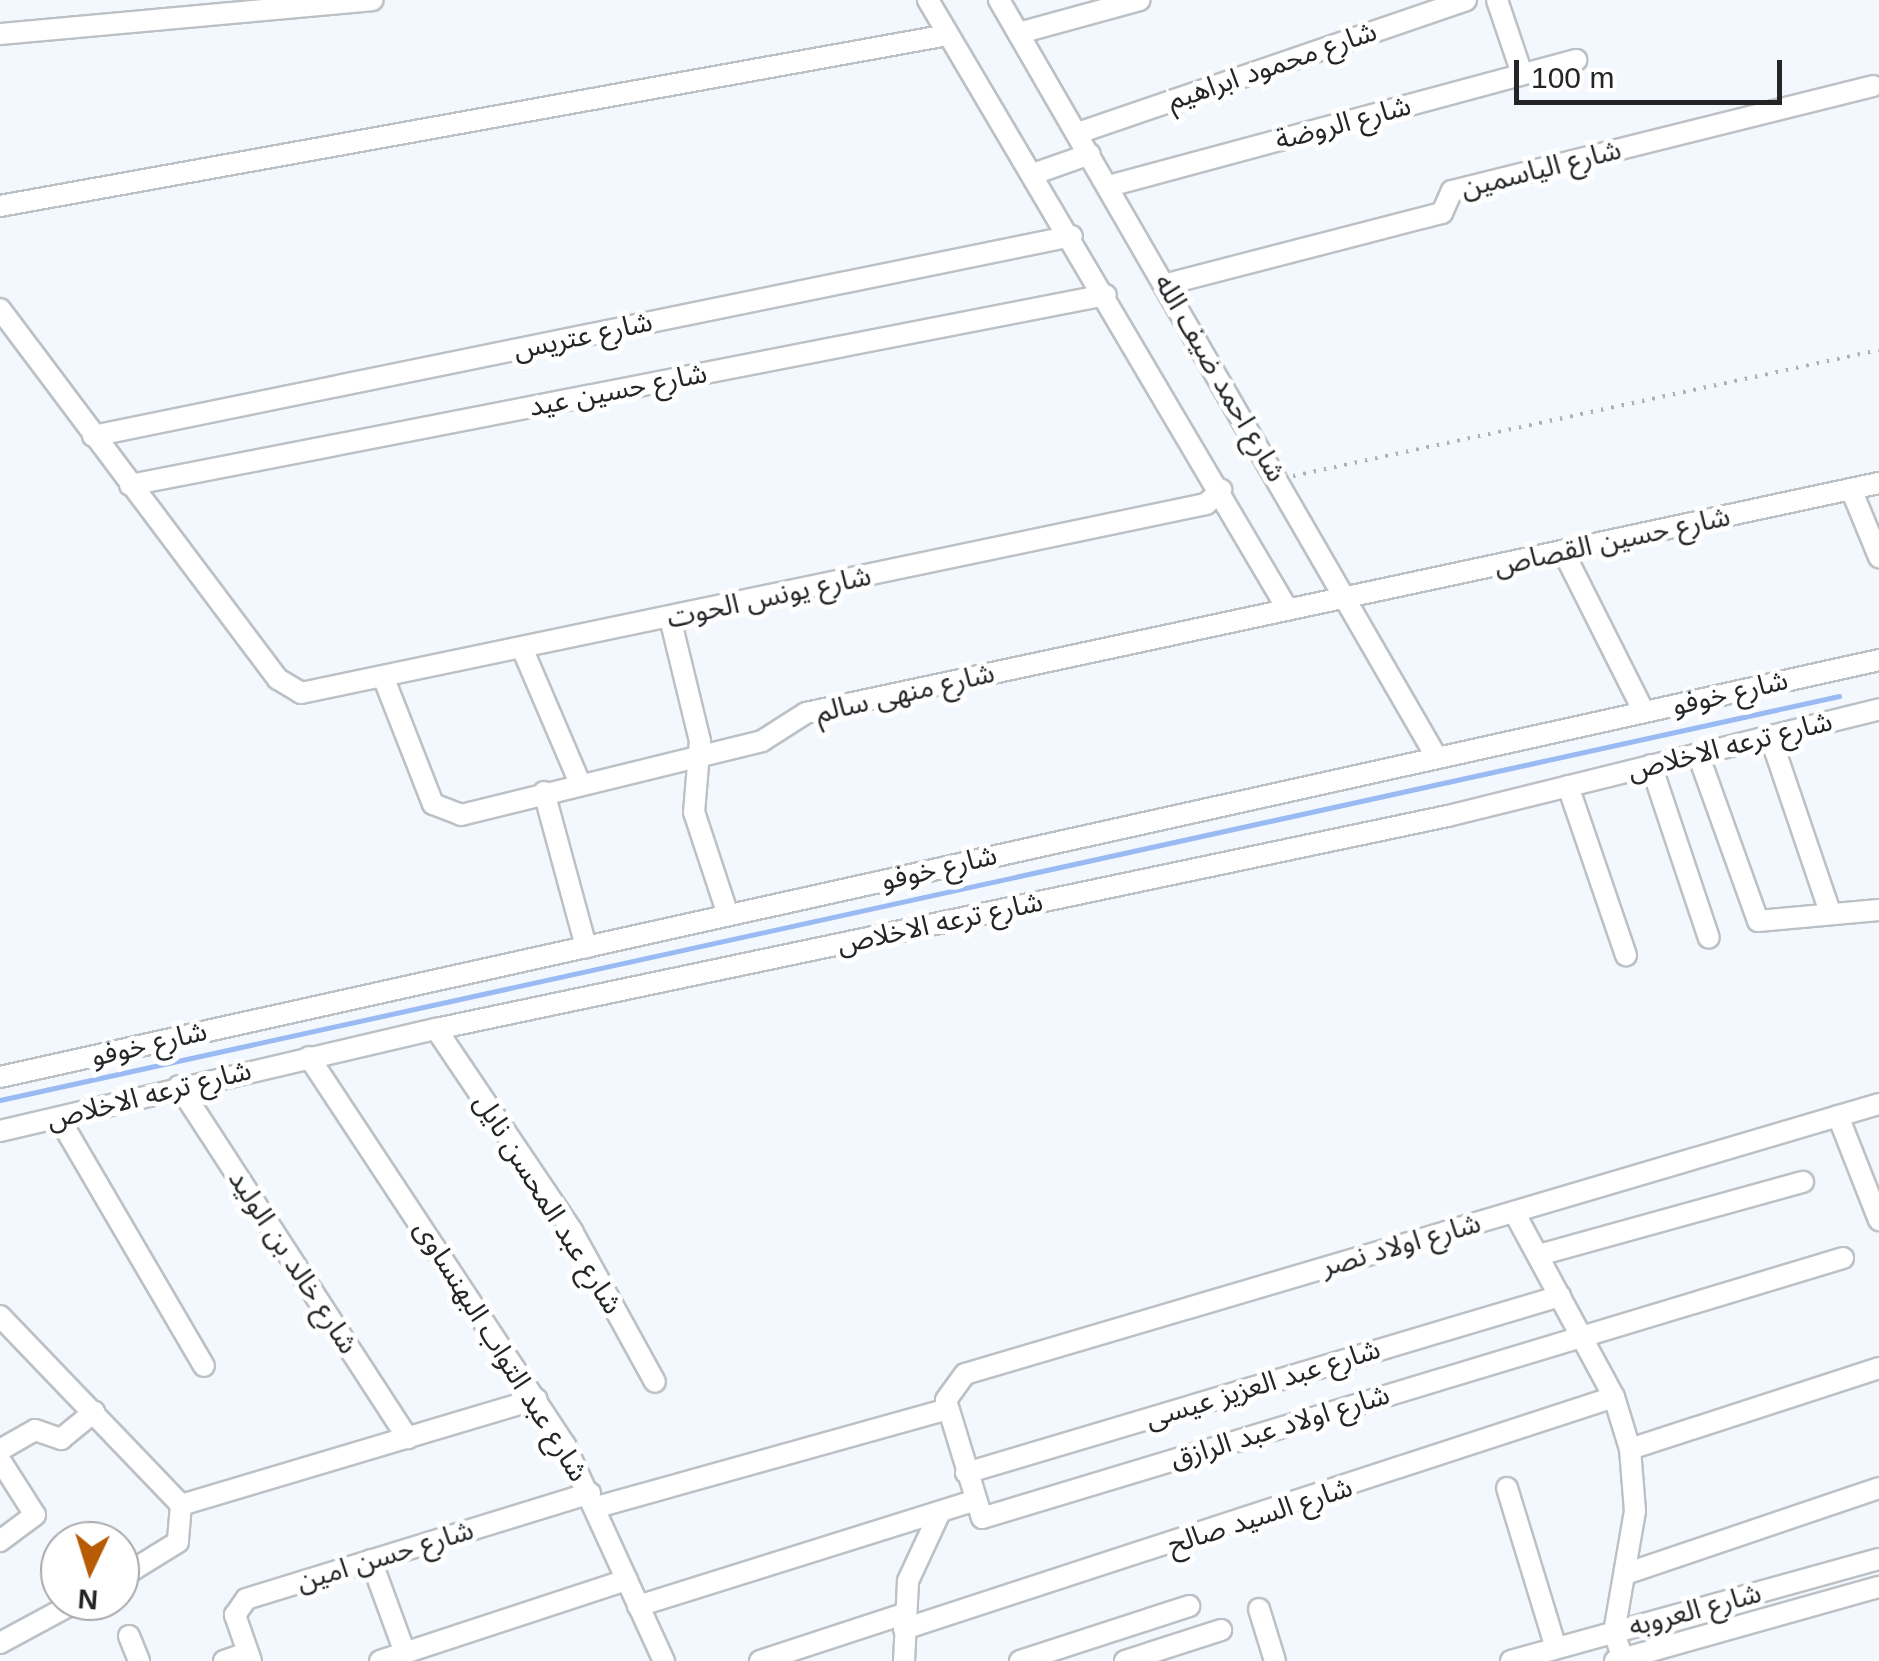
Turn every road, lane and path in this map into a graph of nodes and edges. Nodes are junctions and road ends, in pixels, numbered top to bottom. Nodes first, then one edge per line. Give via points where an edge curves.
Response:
1 (372, 0) edge
2 (928, 0) edge
3 (999, 0) edge
4 (1140, 0) edge
5 (1466, 0) edge
6 (1497, 0) edge
7 (1019, 33) junction
8 (0, 34) edge
9 (948, 35) junction
10 (1576, 60) dead end
11 (1522, 74) junction
12 (1873, 86) dead end
13 (1078, 133) junction
14 (1090, 154) junction
15 (1036, 173) junction
16 (1109, 186) junction
17 (0, 206) edge
18 (1072, 236) junction
19 (1167, 284) junction
20 (1106, 295) junction
21 (0, 310) edge
22 (1879, 350) edge
23 (93, 436) junction
24 (1278, 479) junction
25 (130, 484) junction
26 (1879, 484) edge
27 (1852, 489) junction
28 (1222, 490) junction
29 (1563, 551) junction
30 (1879, 557) edge
31 (1345, 598) junction
32 (1288, 610) junction
33 (670, 618) junction
34 (522, 648) junction
35 (1879, 660) edge
36 (384, 679) junction
37 (1879, 709) edge
38 (1644, 712) junction
39 (1770, 736) junction
40 (1698, 754) junction
41 (700, 756) junction
42 (1437, 758) junction
43 (1651, 766) junction
44 (580, 783) junction
45 (1568, 786) junction
46 (544, 792) junction
47 (1879, 910) edge
48 (1830, 912) junction
49 (728, 916) junction
50 (1709, 938) dead end
51 (586, 947) junction
52 (1626, 955) dead end
53 (436, 1029) junction
54 (309, 1057) junction
55 (0, 1077) edge
56 (179, 1086) junction
57 (1879, 1104) edge
58 (1838, 1116) junction
59 (59, 1118) junction
60 (0, 1131) edge
61 (1803, 1182) dead end
62 (1514, 1212) junction
63 (1879, 1220) edge
64 (1538, 1255) junction
65 (1843, 1258) dead end
66 (1560, 1296) junction
67 (0, 1316) edge
68 (1581, 1335) junction
69 (204, 1366) dead end
70 (1879, 1368) edge
71 (655, 1382) dead end
72 (1614, 1397) junction
73 (537, 1399) junction
74 (947, 1409) junction
75 (94, 1412) junction
76 (408, 1438) junction
77 (1630, 1449) junction
78 (0, 1450) edge
79 (0, 1460) edge
80 (966, 1472) junction
81 (1508, 1488) dead end
82 (1879, 1488) edge
83 (593, 1500) junction
84 (181, 1505) junction
85 (976, 1509) junction
86 (940, 1512) junction
87 (0, 1541) edge
88 (1879, 1559) edge
89 (371, 1560) junction
90 (140, 1566) edge
91 (1626, 1574) junction
92 (627, 1580) junction
93 (1879, 1587) edge
94 (638, 1606) junction
95 (1189, 1606) dead end
96 (1259, 1609) dead end
97 (41, 1621) edge
98 (904, 1622) junction
99 (1221, 1630) dead end
100 (1614, 1632) junction
101 (129, 1636) dead end
102 (0, 1643) edge
103 (1556, 1648) junction
104 (405, 1653) junction
105 (249, 1657) edge
106 (1619, 1660) edge
107 (140, 1661) edge
108 (224, 1661) edge
109 (380, 1661) edge
110 (664, 1661) edge
111 (760, 1661) edge
112 (904, 1661) edge
113 (1020, 1661) edge
114 (1124, 1661) edge
115 (1275, 1661) edge
116 (1511, 1661) edge

1 - 8 street
2 - 9 street, شارع احمد ضيف الله
3 - 7 street, شارع احمد ضيف الله
4 - 7 street
5 - 13 street, شارع محمود ابراهيم
6 - 11 street
7 - 13 street, شارع احمد ضيف الله
9 - 15 street, شارع احمد ضيف الله
9 - 17 street
10 - 11 street, شارع الروضة
11 - 16 street, شارع الروضة
12 - 19 street, شارع الياسمين via 1452,192 1442,212
13 - 14 street, شارع احمد ضيف الله
14 - 15 street
14 - 16 street, شارع احمد ضيف الله
15 - 18 street, شارع احمد ضيف الله
16 - 19 street, شارع احمد ضيف الله
18 - 20 street, شارع احمد ضيف الله
18 - 23 street, شارع عتريس
19 - 24 street, شارع احمد ضيف الله
20 - 25 street, شارع حسين عيد
20 - 28 street, شارع احمد ضيف الله
21 - 23 street
22 - 24 path
23 - 25 street
24 - 31 street, شارع احمد ضيف الله
25 - 36 street, شارع يونس الحوت via 278,679 310,693
26 - 27 street, شارع حسين القصاص
27 - 29 street, شارع حسين القصاص
27 - 30 street
28 - 32 street, شارع احمد ضيف الله
28 - 33 street, شارع يونس الحوت via 1206,504
29 - 31 street, شارع حسين القصاص
29 - 38 street
31 - 32 street, شارع منهى سالم
31 - 42 street, شارع احمد ضيف الله
32 - 41 street, شارع منهى سالم via 806,713 762,741
33 - 34 street, شارع يونس الحوت
33 - 41 street
34 - 36 street, شارع يونس الحوت
34 - 44 street
35 - 38 street, شارع خوفو
36 - 46 street, شارع منهى سالم via 438,812 461,816
37 - 39 street, شارع ترعه الاخلاص
38 - 42 street, شارع خوفو
39 - 40 street, شارع ترعه الاخلاص
39 - 48 street
40 - 43 street, شارع ترعه الاخلاص
40 - 48 street via 1753,916 1773,924
41 - 44 street, شارع منهى سالم
41 - 49 street via 694,812
42 - 49 street, شارع خوفو
43 - 45 street, شارع ترعه الاخلاص
43 - 50 street
44 - 46 street, شارع منهى سالم
45 - 52 street
45 - 53 street, شارع ترعه الاخلاص
46 - 51 street
47 - 48 street
49 - 51 street, شارع خوفو
51 - 55 street, شارع خوفو
53 - 54 street, شارع ترعه الاخلاص
53 - 71 street, شارع عبد المحسن نايل via 572,1232
54 - 56 street, شارع ترعه الاخلاص
54 - 73 street, شارع عبد التواب البهنساوى
56 - 59 street, شارع ترعه الاخلاص
56 - 76 street, شارع خالد بن الوليد
57 - 58 street, شارع اولاد نصر
58 - 62 street, شارع اولاد نصر
58 - 63 street
59 - 60 street, شارع ترعه الاخلاص
59 - 69 street
61 - 64 street
62 - 64 street
62 - 74 street, شارع اولاد نصر via 965,1374 950,1383
64 - 66 street
65 - 68 street, شارع اولاد عبد الرازق
66 - 68 street
66 - 80 street, شارع عبد العزيز عيسى
67 - 75 street
68 - 72 street
68 - 85 street, شارع اولاد عبد الرازق
70 - 77 street
72 - 77 street
72 - 98 street, شارع السيد صالح
73 - 76 street
73 - 83 street, شارع عبد التواب البهنساوى
74 - 80 street
74 - 83 street, شارع حسن امين
75 - 78 street via 61,1439 35,1430
75 - 84 street
76 - 84 street
77 - 91 street
79 - 87 street via 35,1515
80 - 85 street
81 - 103 street
82 - 91 street
83 - 89 street, شارع حسن امين
83 - 92 street, شارع عبد التواب البهنساوى
84 - 90 street via 178,1542
85 - 86 street, شارع اولاد عبد الرازق
86 - 94 street, شارع اولاد عبد الرازق
86 - 98 street via 913,1565
88 - 100 street, شارع العروبه
89 - 104 street
89 - 105 street, شارع حسن امين via 242,1602 235,1620
91 - 100 street
92 - 94 street, شارع عبد التواب البهنساوى
92 - 104 street
93 - 106 street, شارع العروبه
94 - 110 street, شارع عبد التواب البهنساوى
95 - 113 street
96 - 115 street
97 - 102 street
98 - 111 street, شارع السيد صالح
98 - 112 street
99 - 114 street
100 - 103 street, شارع العروبه
100 - 106 street
101 - 107 street
103 - 116 street, شارع العروبه
104 - 109 street
105 - 108 street

